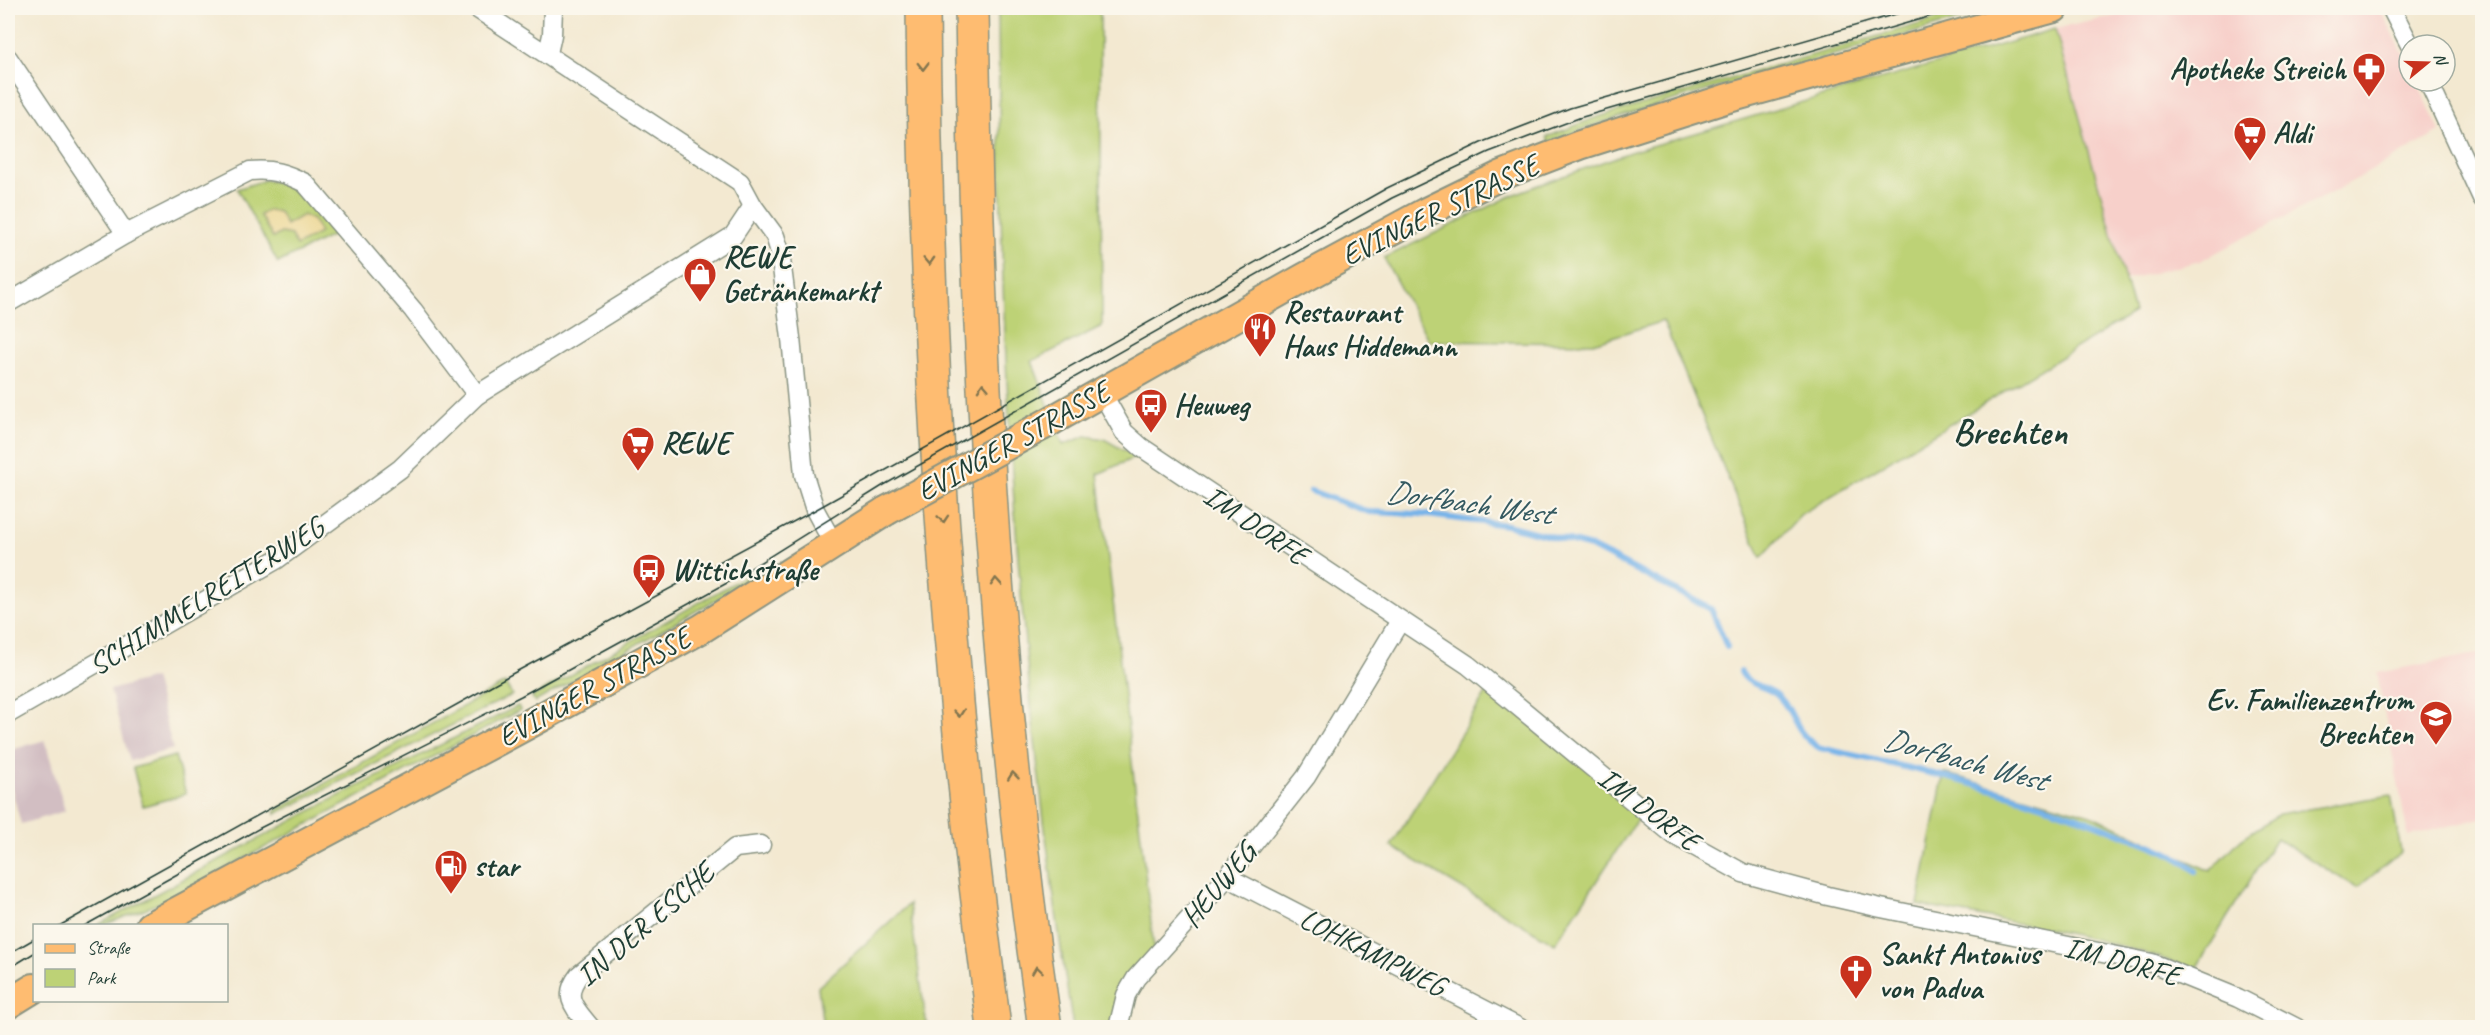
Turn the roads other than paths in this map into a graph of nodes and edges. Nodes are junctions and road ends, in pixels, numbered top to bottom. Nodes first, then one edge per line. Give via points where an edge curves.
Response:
1 (476, 8) edge
2 (553, 8) edge
3 (923, 8) edge
4 (972, 8) edge
5 (2054, 8) edge
6 (2391, 8) edge
7 (2404, 33) edge
8 (548, 53) junction
9 (8, 58) edge
10 (2434, 93) edge
11 (2482, 198) edge
12 (753, 206) junction
13 (126, 234) junction
14 (8, 303) edge
15 (1102, 393) junction
16 (477, 395) junction
17 (833, 543) junction
18 (1400, 621) junction
19 (8, 714) edge
20 (761, 845) dead end
21 (1227, 877) junction
22 (154, 924) edge
23 (33, 989) edge
24 (8, 1004) edge
25 (591, 1028) edge
26 (994, 1028) edge
27 (1045, 1028) edge
28 (1118, 1028) edge
29 (1520, 1028) edge
30 (2297, 1028) edge

1 - 8 street
2 - 8 street
3 -> 26 highway via 932,338 946,568 966,802
27 -> 4 highway via 1009,740 990,499 979,312
5 - 15 main road, EVINGER STRASSE via 1725,99 1580,145 1502,175 1395,228
6 - 7 street
8 - 12 street via 740,182
9 - 13 street
10 - 11 street
12 - 16 street via 733,236
12 - 17 street via 775,236 780,252 804,475 815,510
13 - 14 street
13 - 16 street via 250,171 269,169 287,174 305,183 342,226 413,310
15 - 17 main road, EVINGER STRASSE, bridge
15 - 18 street, IM DORFE via 1124,432 1141,447
16 - 19 street, SCHIMMELREITERWEG via 400,469 276,560
17 - 22 main road, EVINGER STRASSE via 701,629
18 - 21 street, HEUWEG via 1306,777
18 - 30 street, IM DORFE via 1468,665 1674,835 1743,873 1860,904 2152,963 2238,998
20 - 25 street, IN DER ESCHE via 735,848 579,975 569,995
21 - 28 street, HEUWEG via 1136,978 1126,995
21 - 29 street, LOHKAMPWEG
23 - 24 main road

